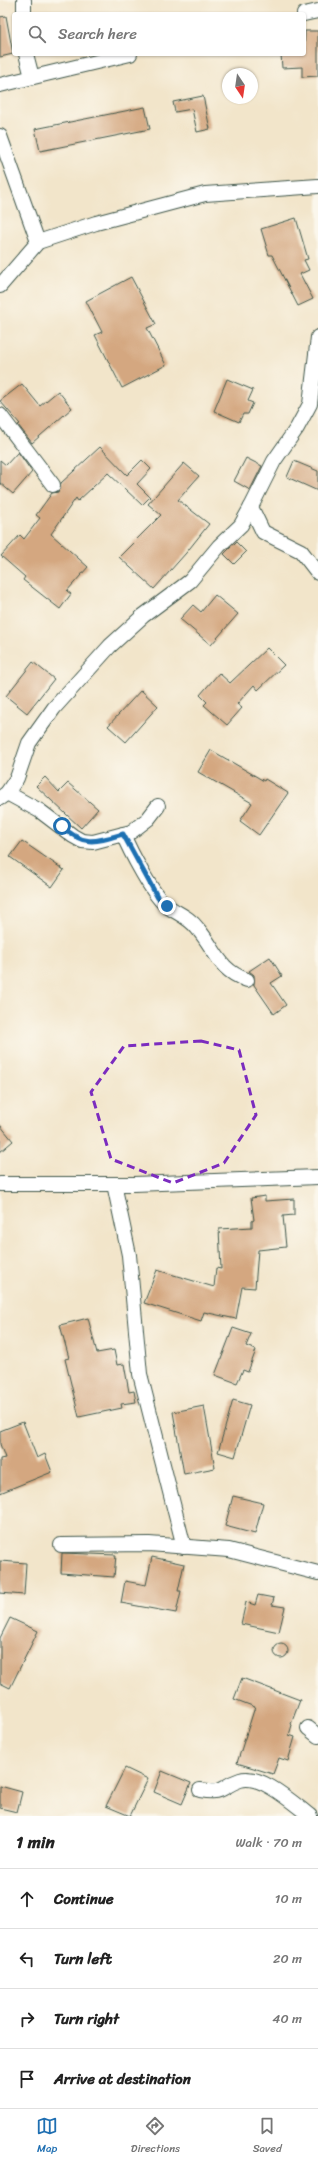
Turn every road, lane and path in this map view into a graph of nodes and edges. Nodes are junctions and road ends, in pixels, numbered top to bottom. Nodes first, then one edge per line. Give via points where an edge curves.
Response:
1 (24, 0) edge
2 (318, 11) edge
3 (24, 12) edge
4 (306, 14) edge
5 (26, 56) edge
6 (122, 56) edge
7 (32, 78) junction
8 (0, 85) edge
9 (0, 136) edge
10 (318, 186) edge
11 (38, 242) junction
12 (0, 286) edge
13 (318, 337) edge
14 (0, 415) edge
15 (53, 485) dead end
16 (251, 507) junction
17 (318, 573) edge
18 (3, 795) edge
19 (158, 806) dead end
20 (123, 834) junction
21 (247, 980) dead end
22 (318, 1177) edge
23 (0, 1184) edge
24 (114, 1184) junction
25 (60, 1545) dead end
26 (184, 1547) junction
27 (318, 1573) edge
28 (200, 1790) dead end
29 (310, 1816) edge

1 - 3 street
2 - 4 street
5 - 7 street
6 - 7 street
7 - 8 street
9 - 11 street
10 - 11 street via 205,194 96,223
11 - 12 street
13 - 16 street via 310,404 274,461
14 - 15 street
16 - 17 street via 263,532 301,550
16 - 18 street via 240,526 218,546 190,581 143,616 110,646 54,708 29,743 17,778
18 - 20 street via 40,811 82,841 93,842
19 - 20 street via 142,824
20 - 21 street via 158,898 190,920 210,944 222,964 234,975
22 - 24 street
23 - 24 street
24 - 26 street via 129,1256 140,1374
25 - 26 street via 149,1544
26 - 27 street via 229,1550
28 - 29 street via 217,1792 241,1780 267,1784

